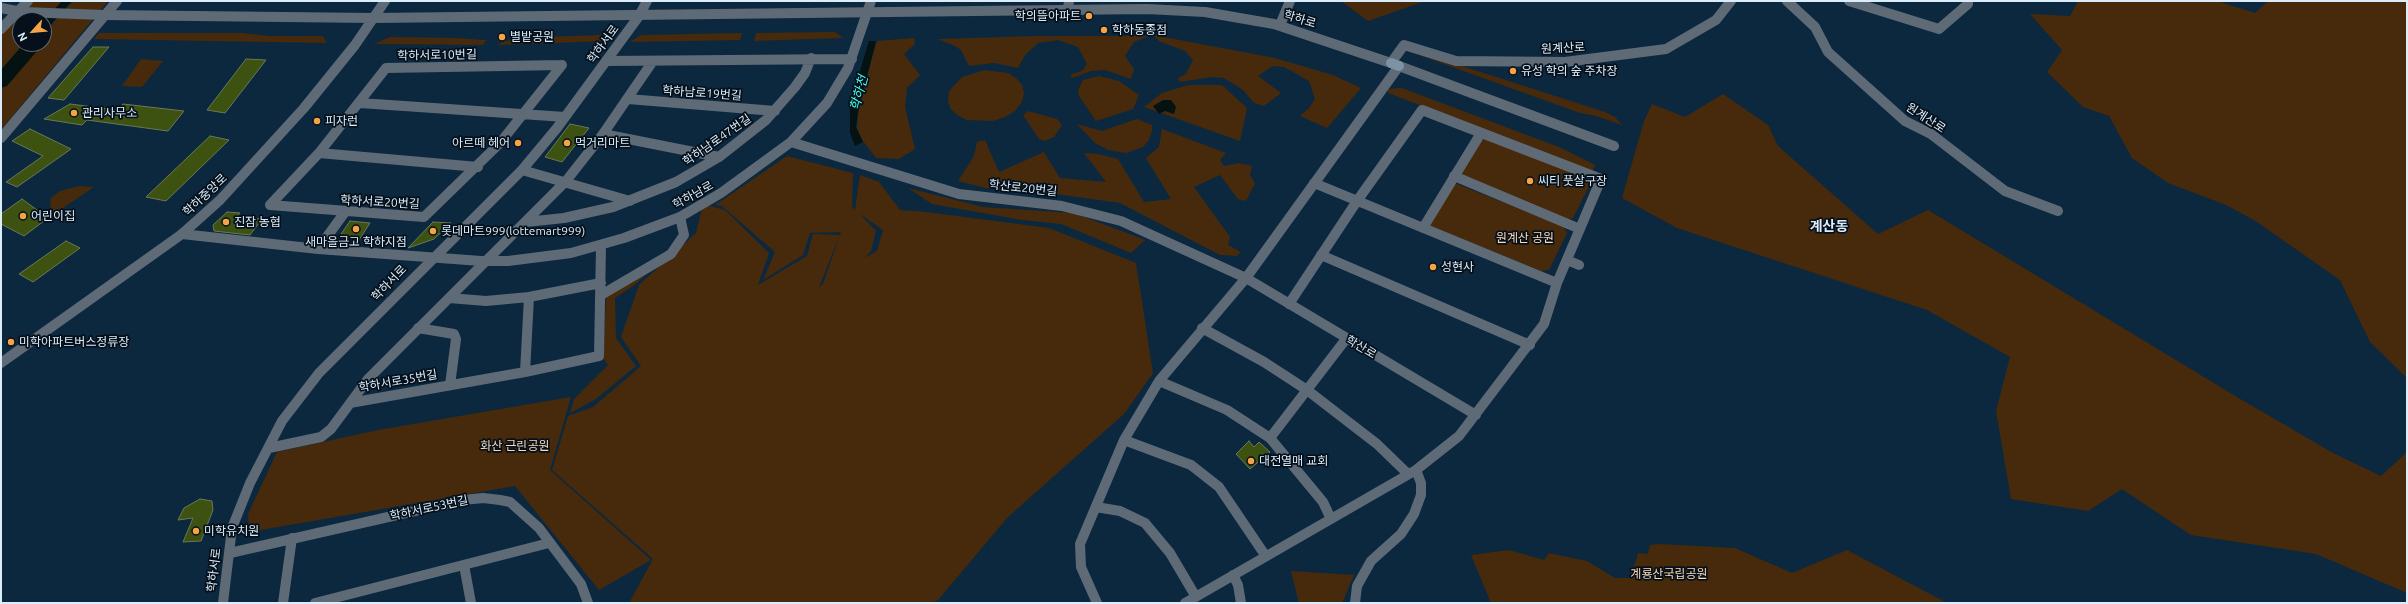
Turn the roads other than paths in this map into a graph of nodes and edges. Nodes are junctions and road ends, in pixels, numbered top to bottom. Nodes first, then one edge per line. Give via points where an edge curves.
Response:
1 (28, 1) edge
2 (117, 1) edge
3 (385, 1) edge
4 (647, 1) edge
5 (871, 1) edge
6 (1290, 1) edge
7 (1731, 1) edge
8 (1787, 1) edge
9 (1849, 1) edge
10 (1968, 1) edge
11 (1068, 5) edge
12 (1, 8) edge
13 (869, 11) junction
14 (20, 12) joint
15 (52, 13) edge
16 (100, 15) junction
17 (639, 16) junction
18 (374, 18) junction
19 (12, 19) edge
20 (1280, 25) junction
21 (1, 29) edge
22 (811, 58) junction
23 (852, 59) junction
24 (606, 61) junction
25 (653, 61) junction
26 (1395, 65) junction
27 (628, 99) junction
28 (360, 103) junction
29 (775, 110) junction
30 (524, 114) junction
31 (565, 117) junction
32 (1481, 133) junction
33 (602, 134) junction
34 (1, 138) edge
35 (791, 142) junction
36 (1614, 146) dead end
37 (319, 153) junction
38 (719, 157) junction
39 (478, 166) junction
40 (522, 170) junction
41 (1454, 176) junction
42 (566, 181) junction
43 (1314, 183) junction
44 (1357, 201) junction
45 (630, 202) junction
46 (2058, 211) dead end
47 (345, 212) junction
48 (680, 217) junction
49 (526, 222) junction
50 (1423, 228) junction
51 (1580, 229) junction
52 (182, 234) junction
53 (602, 246) junction
54 (318, 249) junction
55 (1321, 255) junction
56 (431, 259) junction
57 (1567, 260) junction
58 (487, 261) junction
59 (1579, 265) dead end
60 (1246, 278) junction
61 (601, 283) junction
62 (1557, 283) junction
63 (601, 295) junction
64 (529, 297) junction
65 (449, 298) junction
66 (1289, 304) junction
67 (418, 328) junction
68 (1202, 328) junction
69 (1346, 338) junction
70 (1530, 345) junction
71 (1, 363) edge
72 (526, 372) junction
73 (1159, 381) junction
74 (450, 385) junction
75 (1307, 390) junction
76 (350, 403) junction
77 (1476, 415) junction
78 (1270, 438) junction
79 (1124, 440) junction
80 (269, 448) junction
81 (1412, 472) junction
82 (1096, 507) junction
83 (1331, 518) junction
84 (292, 538) junction
85 (549, 543) junction
86 (230, 552) junction
87 (1265, 555) junction
88 (464, 565) junction
89 (1233, 574) junction
90 (1196, 597) junction
91 (358, 598) edge
92 (223, 603) edge
93 (282, 603) edge
94 (315, 603) edge
95 (471, 603) edge
96 (588, 603) edge
97 (1097, 603) edge
98 (1185, 603) edge
99 (1241, 603) edge
100 (1355, 603) edge

1 - 14 street
2 - 16 street
3 - 18 street, 학하중앙로
4 - 17 street, 학하서로
5 - 13 street, 학하남로
6 - 20 street
7 - 26 street, 원계산로 via 1716,20 1666,49 1565,62 1456,61 1404,45
8 - 46 street, 원계산로 via 1815,27 1822,46 1906,121 1932,134 2004,191
9 - 10 street via 1940,29 1968,4
11 - 13 street, 학하로
11 - 20 street, 학하로 via 1205,12
12 - 14 street
13 - 17 street, 학하로
13 - 23 street, 학하남로
15 - 16 street, 학하로
16 - 18 street, 학하로
16 - 34 street
17 - 18 street, 학하로
17 - 24 street, 학하서로
18 - 52 street, 학하중앙로 via 304,108 248,171
19 - 21 street
20 - 26 street, 학하로
22 - 23 street
22 - 25 street
22 - 29 street, 학하남로47번길 via 805,73
23 - 35 street, 학하남로 via 827,103
24 - 25 street
24 - 31 street, 학하서로
25 - 27 street
26 - 36 street, 학하로
26 - 43 street
27 - 29 street, 학하남로19번길
27 - 33 street
28 - 30 street
28 - 30 street, 학하서로10번길 via 386,68 562,65
28 - 37 street, 학하서로20번길
29 - 38 street, 학하남로47번길 via 750,134
30 - 31 street
30 - 39 street, 학하서로20번길
31 - 40 street, 학하서로
32 - 41 street
32 - 44 street via 1422,110
32 - 51 street via 1602,179
33 - 38 street
33 - 42 street
35 - 48 street, 학하남로 via 746,177
35 - 60 street, 학산로20번길 via 959,194 1092,212 1121,221
37 - 39 street
37 - 47 street, 학하서로20번길 via 270,205
38 - 45 street, 학하남로47번길 via 676,182
39 - 47 street, 학하서로20번길 via 424,217
40 - 42 street
40 - 56 street, 학하서로
41 - 50 street
41 - 51 street
42 - 45 street
42 - 49 street
43 - 44 street
43 - 60 street
44 - 50 street
44 - 55 street
45 - 49 street, 학하남로47번길 via 564,218
47 - 54 street
48 - 53 street, 학하남로
48 - 63 street via 684,235 671,254
49 - 58 street
50 - 62 street
51 - 57 street
52 - 54 street, 학하남로
52 - 71 street, 학하중앙로
53 - 58 street, 학하남로 via 543,257
53 - 61 street, 학하서로35번길
54 - 56 street, 학하남로
55 - 66 street
55 - 70 street
56 - 58 street, 학하남로
56 - 80 street, 학하서로 via 319,373 282,421
57 - 59 street
57 - 62 street
58 - 65 street, 학하서로35번길
60 - 66 street, 학산로
60 - 68 street
61 - 63 street, 학하서로35번길
61 - 64 street
62 - 70 street via 1544,324
63 - 72 street, 학하서로35번길 via 599,356
64 - 65 street via 486,300
64 - 72 street
65 - 67 street, 학하서로35번길
66 - 69 street, 학산로
67 - 74 street, 학하서로35번길 via 454,334 456,339
67 - 76 street, 학하서로35번길 via 368,379
68 - 73 street
68 - 75 street via 1264,362
69 - 75 street
69 - 77 street, 학산로
70 - 77 street
72 - 74 street, 학하서로35번길
73 - 78 street via 1227,410
73 - 79 street
74 - 76 street, 학하서로35번길
75 - 78 street
75 - 81 street
76 - 80 street, 학하서로35번길 via 331,429 321,436
77 - 81 street via 1459,436
78 - 83 street via 1323,502
79 - 82 street
79 - 87 street via 1191,465 1219,487
80 - 86 street, 학하서로 via 250,483 232,528
81 - 83 street
81 - 100 street via 1421,483 1421,495 1414,514 1401,534 1371,561 1357,586
82 - 90 street via 1120,512 1145,523 1170,553
82 - 97 street via 1080,544 1081,567
83 - 87 street
84 - 85 street, 학하서로53번길 via 463,500 483,498 510,502 539,528
84 - 86 street, 학하서로53번길
84 - 93 street
85 - 88 street
85 - 96 street, 학하서로53번길 via 581,584
86 - 92 street, 학하서로
87 - 89 street
88 - 91 street
88 - 95 street
89 - 90 street
89 - 99 street
90 - 98 street
91 - 94 street

